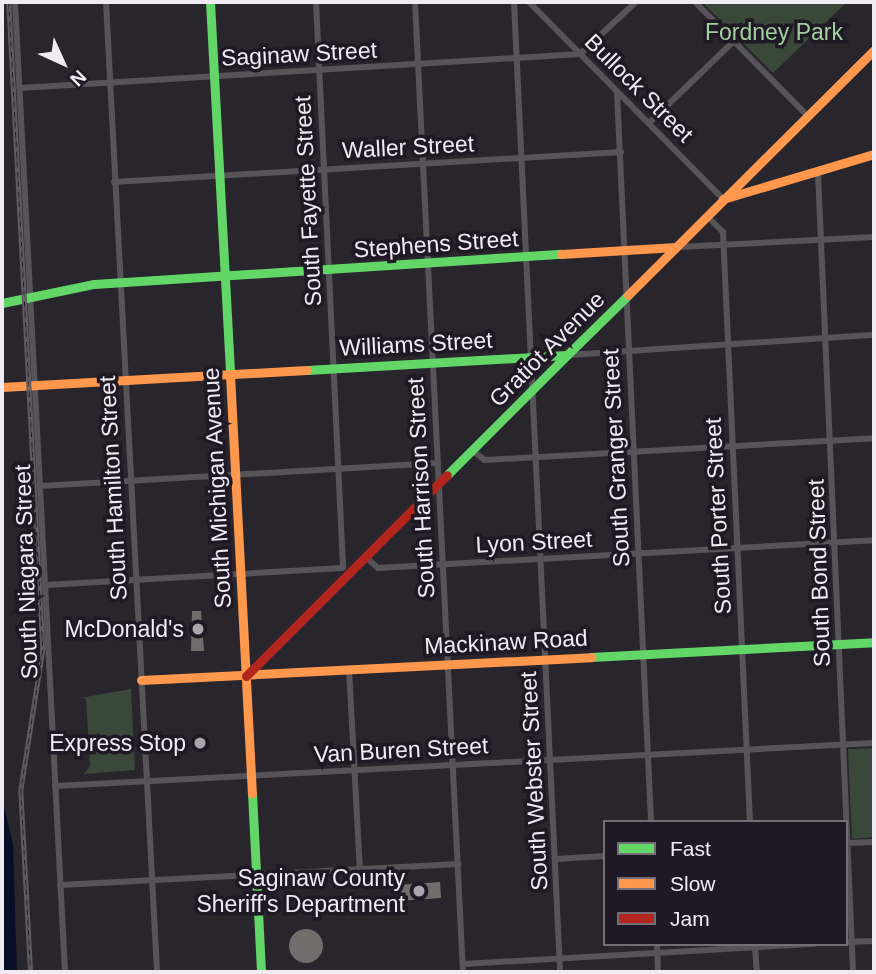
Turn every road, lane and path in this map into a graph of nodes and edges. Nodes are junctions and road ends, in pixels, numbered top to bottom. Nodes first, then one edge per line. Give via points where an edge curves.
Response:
1 (15, 2) edge
2 (106, 2) edge
3 (211, 2) edge
4 (316, 2) edge
5 (415, 2) edge
6 (514, 2) edge
7 (529, 2) edge
8 (636, 2) edge
9 (695, 2) edge
10 (734, 41) junction
11 (874, 50) edge
12 (580, 54) junction
13 (517, 58) junction
14 (418, 64) junction
15 (319, 71) junction
16 (215, 76) junction
17 (110, 82) junction
18 (20, 88) junction
19 (617, 92) junction
20 (807, 115) junction
21 (649, 123) junction
22 (621, 152) junction
23 (874, 154) edge
24 (522, 158) junction
25 (423, 163) junction
26 (324, 170) junction
27 (818, 173) junction
28 (220, 175) junction
29 (114, 182) junction
30 (723, 199) junction
31 (706, 216) junction
32 (874, 236) edge
33 (822, 240) junction
34 (722, 246) junction
35 (676, 247) junction
36 (624, 252) junction
37 (526, 258) junction
38 (427, 263) junction
39 (329, 270) junction
40 (225, 275) junction
41 (120, 282) junction
42 (30, 295) junction
43 (626, 296) junction
44 (2, 303) edge
45 (874, 335) edge
46 (826, 338) junction
47 (728, 344) junction
48 (629, 351) junction
49 (567, 355) junction
50 (531, 357) junction
51 (433, 363) junction
52 (334, 369) junction
53 (231, 375) junction
54 (125, 381) junction
55 (2, 387) edge
56 (36, 387) junction
57 (533, 391) junction
58 (874, 438) edge
59 (831, 441) junction
60 (732, 447) junction
61 (473, 451) junction
62 (634, 452) junction
63 (535, 457) junction
64 (438, 463) junction
65 (339, 470) junction
66 (235, 476) junction
67 (129, 480) junction
68 (439, 485) junction
69 (40, 486) junction
70 (874, 540) edge
71 (836, 542) junction
72 (737, 548) junction
73 (638, 554) junction
74 (368, 559) junction
75 (541, 559) junction
76 (443, 564) junction
77 (342, 567) junction
78 (240, 573) junction
79 (351, 575) junction
80 (135, 581) junction
81 (46, 585) junction
82 (874, 642) edge
83 (840, 644) junction
84 (741, 649) junction
85 (644, 654) junction
86 (546, 659) junction
87 (448, 664) junction
88 (349, 669) junction
89 (246, 676) junction
90 (141, 680) junction
91 (874, 743) edge
92 (843, 744) junction
93 (746, 749) junction
94 (648, 754) junction
95 (551, 760) junction
96 (454, 766) junction
97 (355, 770) junction
98 (250, 775) junction
99 (147, 781) junction
100 (55, 786) junction
101 (651, 820) edge
102 (750, 820) edge
103 (846, 820) edge
104 (874, 842) edge
105 (848, 843) edge
106 (603, 856) edge
107 (556, 859) junction
108 (458, 864) junction
109 (360, 869) junction
110 (256, 875) junction
111 (151, 881) junction
112 (60, 885) junction
113 (848, 892) edge
114 (874, 941) edge
115 (849, 942) edge
116 (657, 946) edge
117 (755, 946) edge
118 (657, 953) junction
119 (560, 958) junction
120 (463, 964) junction
121 (65, 972) edge
122 (157, 972) edge
123 (261, 972) edge
124 (463, 972) edge
125 (560, 972) edge
126 (658, 972) edge
127 (757, 972) edge
128 (853, 972) edge

1 - 18 street, South Niagara Street
2 - 17 street, South Hamilton Street
3 - 16 main road, South Michigan Avenue
4 - 15 street, South Fayette Street
5 - 14 street, South Harrison Street
6 - 13 street, South Webster Street
7 - 12 street, Bullock Street
8 - 12 street
9 - 10 street
10 - 20 street
10 - 21 street
11 - 20 main road, Gratiot Avenue
12 - 13 street, Saginaw Street
12 - 19 street, Bullock Street
13 - 14 street, Saginaw Street
13 - 24 street, South Webster Street
14 - 15 street, Saginaw Street
14 - 25 street, South Harrison Street
15 - 16 street, Saginaw Street
15 - 26 street, South Fayette Street
16 - 17 street, Saginaw Street
16 - 28 main road, South Michigan Avenue
17 - 18 street, Saginaw Street
17 - 29 street, South Hamilton Street
18 - 42 street, South Niagara Street
19 - 21 street, Bullock Street
19 - 22 street, South Granger Street
20 - 30 main road, Gratiot Avenue
21 - 30 street, Bullock Street
22 - 24 street, Waller Street
22 - 36 street, South Granger Street
23 - 27 main road
24 - 25 street, Waller Street
24 - 37 street, South Webster Street
25 - 26 street, Waller Street
25 - 38 street, South Harrison Street
26 - 28 street, Waller Street
26 - 39 street, South Fayette Street
27 - 30 main road
27 - 33 street, South Bond Street
28 - 29 street, Waller Street
28 - 40 main road, South Michigan Avenue
29 - 41 street, South Hamilton Street
30 - 31 main road, Gratiot Avenue
31 - 34 street, South Porter Street via 723,232
31 - 35 main road, Gratiot Avenue
32 - 33 street, Stephens Street
33 - 34 street, Stephens Street
33 - 46 street, South Bond Street
34 - 35 street, Stephens Street
34 - 47 street, South Porter Street
35 - 36 main road, Stephens Street
35 - 43 main road, Gratiot Avenue
36 - 37 main road, Stephens Street
36 - 43 street, South Granger Street
37 - 38 main road, Stephens Street
37 - 50 street, South Webster Street
38 - 39 main road, Stephens Street
38 - 51 street, South Harrison Street
39 - 40 main road, Stephens Street
39 - 52 street, South Fayette Street
40 - 41 main road, Stephens Street
40 - 53 main road, South Michigan Avenue
41 - 42 main road, Stephens Street
41 - 54 street, South Hamilton Street
42 - 44 main road, Stephens Street
42 - 56 street, South Niagara Street
43 - 48 street, South Granger Street
43 - 49 main road, Gratiot Avenue
45 - 46 street, Williams Street
46 - 47 street, Williams Street
46 - 59 street, South Bond Street
47 - 48 street, Williams Street
47 - 60 street, South Porter Street
48 - 49 street, Williams Street
48 - 62 street, South Granger Street
49 - 50 main road, Williams Street
49 - 57 main road, Gratiot Avenue
50 - 51 main road, Williams Street
50 - 57 street, South Webster Street
51 - 52 main road, Williams Street
51 - 64 street, South Harrison Street
52 - 53 main road, Williams Street
52 - 65 street, South Fayette Street
53 - 54 main road, Williams Street
53 - 66 main road, South Michigan Avenue
54 - 56 main road, Williams Street
54 - 67 street, South Hamilton Street
55 - 56 main road, Williams Street
56 - 69 street, South Niagara Street
57 - 61 main road, Gratiot Avenue
57 - 63 street, South Webster Street
58 - 59 street
59 - 60 street
59 - 71 street, South Bond Street
60 - 62 street
60 - 72 street, South Porter Street
61 - 63 street via 485,460
61 - 68 main road, Gratiot Avenue
62 - 63 street
62 - 73 street, South Granger Street
63 - 75 street, South Webster Street
64 - 65 street
64 - 68 street, South Harrison Street
65 - 66 street
65 - 77 street, South Fayette Street
66 - 67 street
66 - 78 main road, South Michigan Avenue
67 - 69 street
67 - 80 street, South Hamilton Street
68 - 74 main road, Gratiot Avenue
68 - 76 street, South Harrison Street
69 - 81 street, South Niagara Street
70 - 71 street, Lyon Street
71 - 72 street, Lyon Street
71 - 83 street, South Bond Street
72 - 73 street, Lyon Street
72 - 84 street, South Porter Street
73 - 75 street, Lyon Street
73 - 85 street, South Granger Street
74 - 76 street, Lyon Street via 378,568
74 - 79 main road, Gratiot Avenue
75 - 76 street, Lyon Street
75 - 86 street, South Webster Street
76 - 87 street, South Harrison Street
77 - 78 street
77 - 79 street
78 - 80 street
78 - 89 main road, South Michigan Avenue
79 - 89 main road, Gratiot Avenue
80 - 81 street
80 - 90 street, South Hamilton Street
81 - 100 street, South Niagara Street
82 - 83 main road, Mackinaw Road
83 - 84 main road, Mackinaw Road
83 - 92 street, South Bond Street
84 - 85 main road, Mackinaw Road
84 - 93 street, South Porter Street
85 - 86 main road, Mackinaw Road
85 - 94 street, South Granger Street
86 - 87 main road, Mackinaw Road
86 - 95 street, South Webster Street
87 - 88 main road, Mackinaw Road
87 - 96 street, South Harrison Street
88 - 89 main road, Mackinaw Road
88 - 97 street
89 - 90 main road, Mackinaw Road
89 - 98 main road, South Michigan Avenue
90 - 99 street, South Hamilton Street
91 - 92 street, Van Buren Street
92 - 93 street, Van Buren Street
92 - 103 street, South Bond Street
93 - 94 street, Van Buren Street
93 - 102 street, South Porter Street
94 - 95 street, Van Buren Street
94 - 101 street, South Granger Street
95 - 96 street, Van Buren Street
95 - 107 street, South Webster Street
96 - 97 street, Van Buren Street
96 - 108 street, South Harrison Street
97 - 98 street, Van Buren Street
97 - 109 street
98 - 99 street, Van Buren Street
98 - 110 main road, South Michigan Avenue
99 - 100 street, Van Buren Street
99 - 111 street, South Hamilton Street
100 - 112 street, South Niagara Street
104 - 105 street
106 - 107 street
107 - 119 street, South Webster Street
108 - 109 street
108 - 120 street, South Harrison Street
109 - 110 street
110 - 111 street
110 - 123 main road, South Michigan Avenue
111 - 112 street
111 - 122 street, South Hamilton Street
112 - 121 street, South Niagara Street
113 - 115 street, South Bond Street
114 - 115 street
115 - 128 street, South Bond Street
116 - 118 street
117 - 118 street
117 - 127 street
118 - 119 street
118 - 126 street
119 - 120 street
119 - 125 street, South Webster Street
120 - 124 street, South Harrison Street

